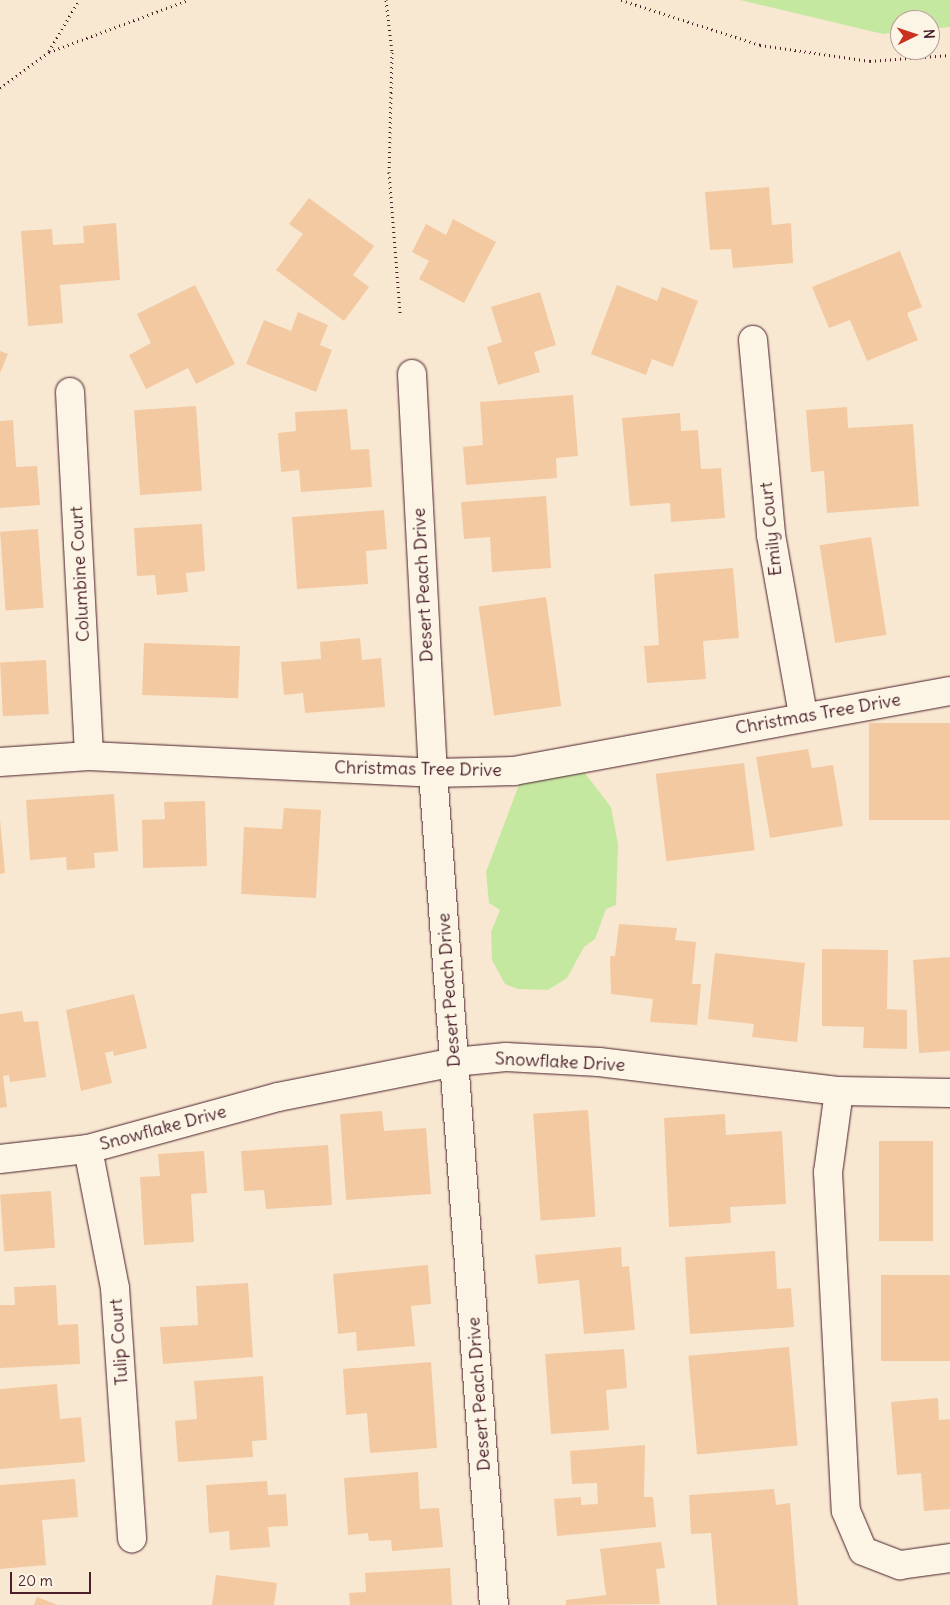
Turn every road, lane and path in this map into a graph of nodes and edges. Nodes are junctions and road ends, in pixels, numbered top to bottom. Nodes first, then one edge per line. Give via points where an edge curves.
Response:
1 (79, 0) edge
2 (188, 0) edge
3 (386, 0) edge
4 (621, 0) edge
5 (49, 52) junction
6 (950, 55) edge
7 (0, 88) edge
8 (400, 313) dead end
9 (753, 340) dead end
10 (412, 374) dead end
11 (70, 392) dead end
12 (950, 691) edge
13 (803, 715) junction
14 (89, 756) junction
15 (0, 762) edge
16 (433, 773) junction
17 (454, 1062) junction
18 (839, 1091) junction
19 (950, 1093) edge
20 (88, 1149) junction
21 (0, 1159) edge
22 (132, 1538) dead end
23 (950, 1558) edge
24 (494, 1605) edge

1 - 5 path
2 - 5 path
3 - 8 path via 392,52 390,172
4 - 6 path via 760,45 870,61
5 - 7 path
9 - 13 street, Emily Court via 772,544
10 - 16 street, Desert Peach Drive
11 - 14 street, Columbine Court
12 - 13 street, Christmas Tree Drive
13 - 16 street, Christmas Tree Drive via 514,771
14 - 15 street, Christmas Tree Drive
14 - 16 street, Christmas Tree Drive
16 - 17 street, Desert Peach Drive
17 - 18 street, Snowflake Drive via 506,1057 599,1062
17 - 20 street, Snowflake Drive via 278,1097
17 - 24 street, Desert Peach Drive
18 - 19 street, Snowflake Drive
18 - 23 street via 828,1172 846,1511 863,1551 900,1565
20 - 21 street, Snowflake Drive
20 - 22 street, Tulip Court via 116,1288

